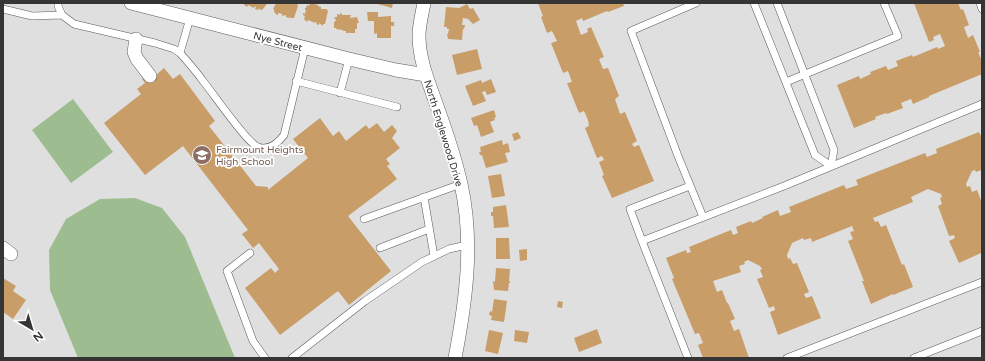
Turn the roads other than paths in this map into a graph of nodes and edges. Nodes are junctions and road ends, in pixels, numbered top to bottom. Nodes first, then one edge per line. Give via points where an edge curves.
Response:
1 (58, 3) edge
2 (131, 3) edge
3 (424, 3) edge
4 (696, 3) edge
5 (754, 3) edge
6 (777, 3) edge
7 (884, 3) edge
8 (980, 3) edge
9 (3, 9) edge
10 (982, 9) edge
11 (62, 15) junction
12 (190, 18) junction
13 (136, 39) junction
14 (305, 48) junction
15 (180, 53) junction
16 (349, 59) junction
17 (426, 75) junction
18 (150, 76) dead end
19 (805, 76) junction
20 (296, 81) junction
21 (786, 82) junction
22 (340, 93) junction
23 (982, 104) edge
24 (397, 107) dead end
25 (831, 166) junction
26 (461, 184) junction
27 (690, 186) junction
28 (424, 197) junction
29 (703, 217) junction
30 (364, 219) dead end
31 (429, 229) junction
32 (642, 241) junction
33 (467, 245) junction
34 (380, 248) dead end
35 (250, 252) dead end
36 (434, 256) junction
37 (982, 282) edge
38 (982, 331) edge
39 (265, 358) edge
40 (292, 358) edge
41 (455, 358) edge
42 (688, 358) edge
43 (787, 358) edge
44 (914, 358) edge

1 - 11 lane
2 - 12 street, Nye Street
3 - 17 street, North Englewood Drive via 419,37
4 - 27 lane via 630,31
5 - 21 lane
6 - 19 lane
7 - 19 lane via 898,36
8 - 10 lane
9 - 11 lane via 32,16
11 - 13 lane via 74,24
12 - 14 street, Nye Street
12 - 15 lane
13 - 15 lane
13 - 18 street via 134,52
14 - 16 street, Nye Street
14 - 20 lane
15 - 20 lane via 257,147 274,145 284,135
16 - 17 street, Nye Street
16 - 22 lane
17 - 26 street, North Englewood Drive
19 - 21 lane
19 - 25 lane via 834,150
20 - 22 lane
21 - 25 lane via 815,155
22 - 24 lane
23 - 25 lane
25 - 29 lane
26 - 28 lane
26 - 33 street, North Englewood Drive
27 - 29 lane
27 - 32 lane via 630,209
28 - 30 lane
28 - 31 lane
29 - 32 lane
31 - 34 lane
31 - 36 lane
32 - 42 lane
33 - 36 lane
33 - 41 street, North Englewood Drive via 465,296
35 - 39 lane via 227,271 253,341
36 - 40 lane via 366,301
37 - 43 lane
38 - 44 lane

